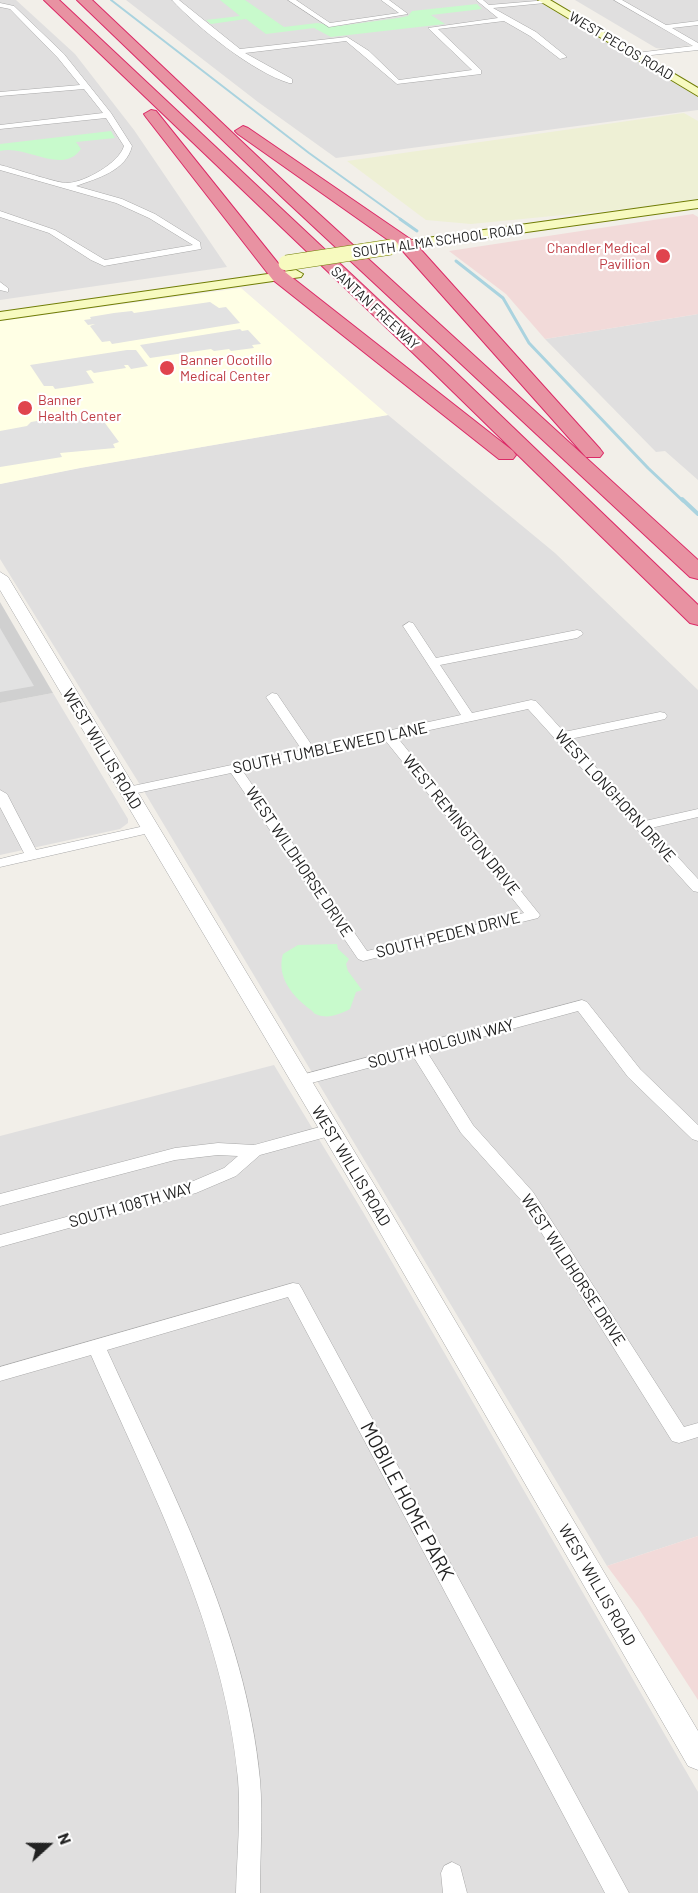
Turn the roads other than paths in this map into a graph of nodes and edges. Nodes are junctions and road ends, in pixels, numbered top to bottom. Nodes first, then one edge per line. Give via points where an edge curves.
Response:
1 (51, 0) edge
2 (84, 0) edge
3 (175, 0) edge
4 (291, 0) edge
5 (384, 0) edge
6 (479, 0) edge
7 (544, 0) edge
8 (559, 0) edge
9 (617, 0) edge
10 (3, 5) edge
11 (486, 7) junction
12 (578, 11) junction
13 (505, 19) junction
14 (698, 23) edge
15 (665, 27) junction
16 (90, 36) junction
17 (698, 47) edge
18 (241, 51) junction
19 (651, 54) junction
20 (636, 55) junction
21 (563, 57) dead end
22 (147, 59) junction
23 (289, 81) dead end
24 (698, 82) edge
25 (86, 87) junction
26 (698, 93) edge
27 (0, 94) edge
28 (108, 115) junction
29 (0, 127) edge
30 (0, 167) edge
31 (69, 186) junction
32 (698, 204) edge
33 (698, 213) edge
34 (0, 214) edge
35 (402, 252) junction
36 (271, 268) junction
37 (225, 272) junction
38 (110, 290) junction
39 (0, 306) edge
40 (48, 309) junction
41 (0, 316) edge
42 (698, 567) edge
43 (698, 573) edge
44 (0, 577) edge
45 (670, 591) junction
46 (698, 618) edge
47 (409, 626) dead end
48 (577, 634) dead end
49 (434, 662) junction
50 (272, 697) dead end
51 (531, 704) joint
52 (660, 716) dead end
53 (469, 718) junction
54 (388, 735) junction
55 (560, 737) junction
56 (310, 752) junction
57 (234, 768) junction
58 (128, 791) junction
59 (0, 794) edge
60 (698, 813) edge
61 (642, 826) junction
62 (149, 829) junction
63 (32, 856) junction
64 (0, 862) edge
65 (698, 888) edge
66 (533, 915) joint
67 (363, 956) joint
68 (418, 1051) junction
69 (300, 1081) junction
70 (331, 1130) junction
71 (698, 1135) edge
72 (254, 1151) junction
73 (0, 1200) edge
74 (0, 1241) edge
75 (96, 1346) junction
76 (0, 1374) edge
77 (689, 1433) edge
78 (698, 1757) edge
79 (248, 1893) edge
80 (617, 1893) edge

1 - 16 highway, SANTAN FREEWAY
2 - 22 highway, SANTAN FREEWAY
3 - 18 street
4 - 5 street via 329,25 405,14
6 - 11 street
7 - 11 street
7 - 12 main road
7 - 20 main road, WEST PECOS ROAD
8 - 12 main road, WEST PECOS ROAD
9 - 15 street
10 - 25 street via 12,7
11 - 13 street
12 - 19 main road, WEST PECOS ROAD
13 - 18 street via 432,28 478,72 397,81 347,39
13 - 21 street
14 - 15 street
15 - 17 street
16 - 36 highway
16 - 45 highway, SANTAN FREEWAY
17 - 19 street
18 - 23 street
19 - 20 street
19 - 24 main road, WEST PECOS ROAD
20 - 26 main road, WEST PECOS ROAD
22 - 35 highway
22 - 43 highway, SANTAN FREEWAY
25 - 27 street
25 - 28 street
28 - 29 street
28 - 31 street via 128,146 126,155 118,164
30 - 31 street
31 - 34 street via 152,216 198,248 104,263 55,233
32 - 35 main road, SOUTH ALMA SCHOOL ROAD
33 - 35 main road, SOUTH ALMA SCHOOL ROAD
35 - 36 main road, SOUTH ALMA SCHOOL ROAD
35 - 42 highway
36 - 37 main road, SOUTH ALMA SCHOOL ROAD
36 - 37 main road
36 - 40 main road, SOUTH ALMA SCHOOL ROAD
36 - 45 highway via 531,474
37 - 38 main road, SOUTH ALMA SCHOOL ROAD
38 - 39 main road, SOUTH ALMA SCHOOL ROAD
38 - 40 main road
40 - 41 main road, SOUTH ALMA SCHOOL ROAD
44 - 58 street, WEST WILLIS ROAD
45 - 46 highway, SANTAN FREEWAY
47 - 49 street
48 - 49 street
49 - 53 street
50 - 56 street
51 - 53 street, SOUTH TUMBLEWEED LANE
51 - 55 street, WEST LONGHORN DRIVE
52 - 55 street
53 - 54 street, SOUTH TUMBLEWEED LANE
54 - 56 street, SOUTH TUMBLEWEED LANE
54 - 66 street, WEST REMINGTON DRIVE
55 - 61 street, WEST LONGHORN DRIVE
56 - 57 street, SOUTH TUMBLEWEED LANE
57 - 58 street, SOUTH TUMBLEWEED LANE
57 - 67 street, WEST WILDHORSE DRIVE
58 - 62 street, WEST WILLIS ROAD
59 - 63 street
60 - 61 street
61 - 65 street, WEST LONGHORN DRIVE
62 - 63 street
62 - 69 street, WEST WILLIS ROAD
63 - 64 street
66 - 67 street, SOUTH PEDEN DRIVE
68 - 69 street, SOUTH HOLGUIN WAY
68 - 71 street, SOUTH HOLGUIN WAY via 582,1005 634,1073
68 - 77 street, WEST WILDHORSE DRIVE via 467,1129 527,1196
69 - 70 street, WEST WILLIS ROAD
70 - 72 street, SOUTH 108TH WAY
70 - 78 street, WEST WILLIS ROAD
72 - 73 street, SOUTH 108TH WAY via 218,1149 175,1154
72 - 74 street, SOUTH 108TH WAY via 230,1172 190,1189
75 - 76 street, MOBILE HOME PARK
75 - 79 street via 199,1576 224,1654 249,1780
75 - 80 street, MOBILE HOME PARK via 293,1289

